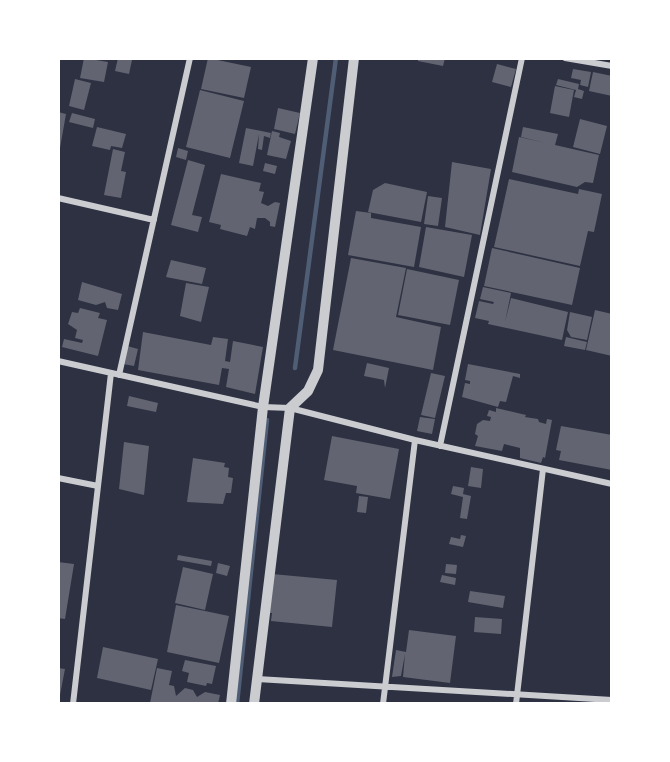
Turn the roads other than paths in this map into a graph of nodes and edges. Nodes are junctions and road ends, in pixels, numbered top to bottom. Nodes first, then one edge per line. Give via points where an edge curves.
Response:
1 (190, 58) edge
2 (313, 58) edge
3 (354, 58) edge
4 (522, 58) edge
5 (565, 58) edge
6 (612, 66) edge
7 (58, 198) edge
8 (154, 220) junction
9 (58, 361) edge
10 (111, 373) junction
11 (119, 375) junction
12 (263, 407) junction
13 (290, 408) junction
14 (415, 440) junction
15 (440, 446) junction
16 (543, 469) junction
17 (58, 478) edge
18 (612, 484) edge
19 (98, 486) junction
20 (257, 680) junction
21 (385, 686) junction
22 (517, 694) junction
23 (612, 700) edge
24 (73, 704) edge
25 (231, 704) edge
26 (255, 704) edge
27 (383, 704) edge
28 (516, 704) edge

1 - 8 street
2 - 12 street
3 - 13 street via 318,370 308,391
4 - 15 street
5 - 6 street
7 - 8 street
8 - 11 street
9 - 10 street
10 - 11 street
10 - 19 street
11 - 12 street
12 - 13 street
12 - 25 street
13 - 14 street
13 - 20 street
14 - 15 street
14 - 21 street
15 - 16 street
16 - 18 street
16 - 22 street
17 - 19 street
19 - 24 street
20 - 21 street
20 - 26 street
21 - 22 street
21 - 27 street
22 - 23 street
22 - 28 street

